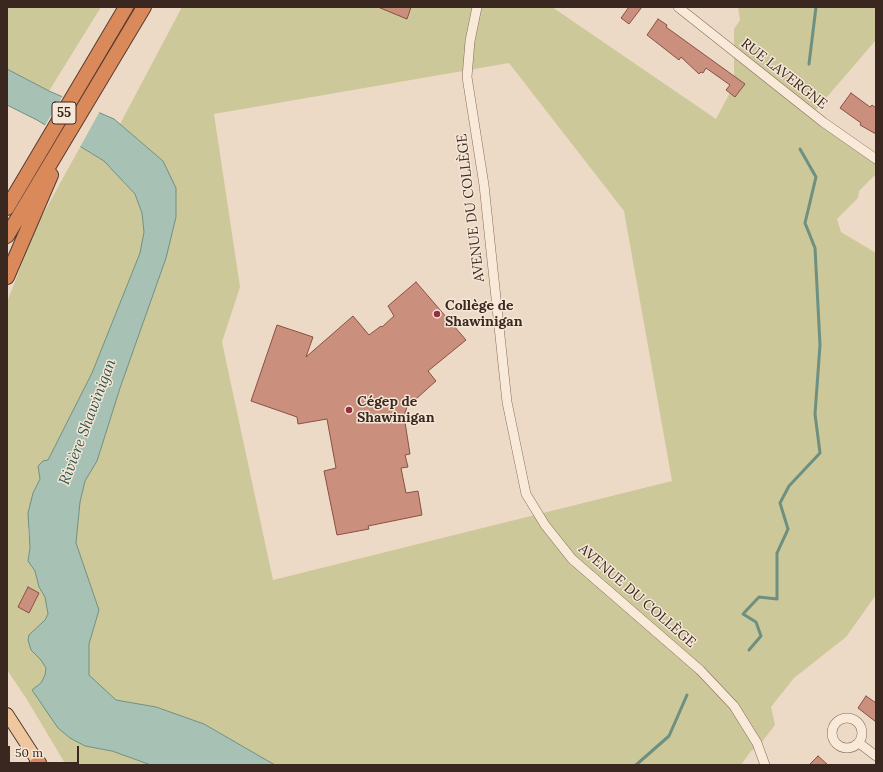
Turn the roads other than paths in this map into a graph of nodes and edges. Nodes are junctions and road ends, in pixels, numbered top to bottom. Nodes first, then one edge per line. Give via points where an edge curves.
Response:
1 (126, 7) edge
2 (144, 7) edge
3 (477, 7) edge
4 (680, 8) edge
5 (876, 159) edge
6 (41, 176) junction
7 (7, 208) edge
8 (7, 236) edge
9 (7, 277) edge
10 (7, 714) edge
11 (859, 743) dead end
12 (876, 756) edge
13 (38, 764) edge
14 (765, 765) edge

1 - 6 highway, 55 via 97,56
2 - 6 highway, 55
3 - 14 street, AVENUE DU COLLÈGE via 470,41 467,77 484,185 507,402 526,494 545,525 572,559 700,670 734,706 756,743
4 - 5 street, RUE LAVERGNE via 823,122
6 - 7 highway, 55
6 - 8 highway, 55
6 - 9 highway
10 - 13 main road
11 - 12 street

